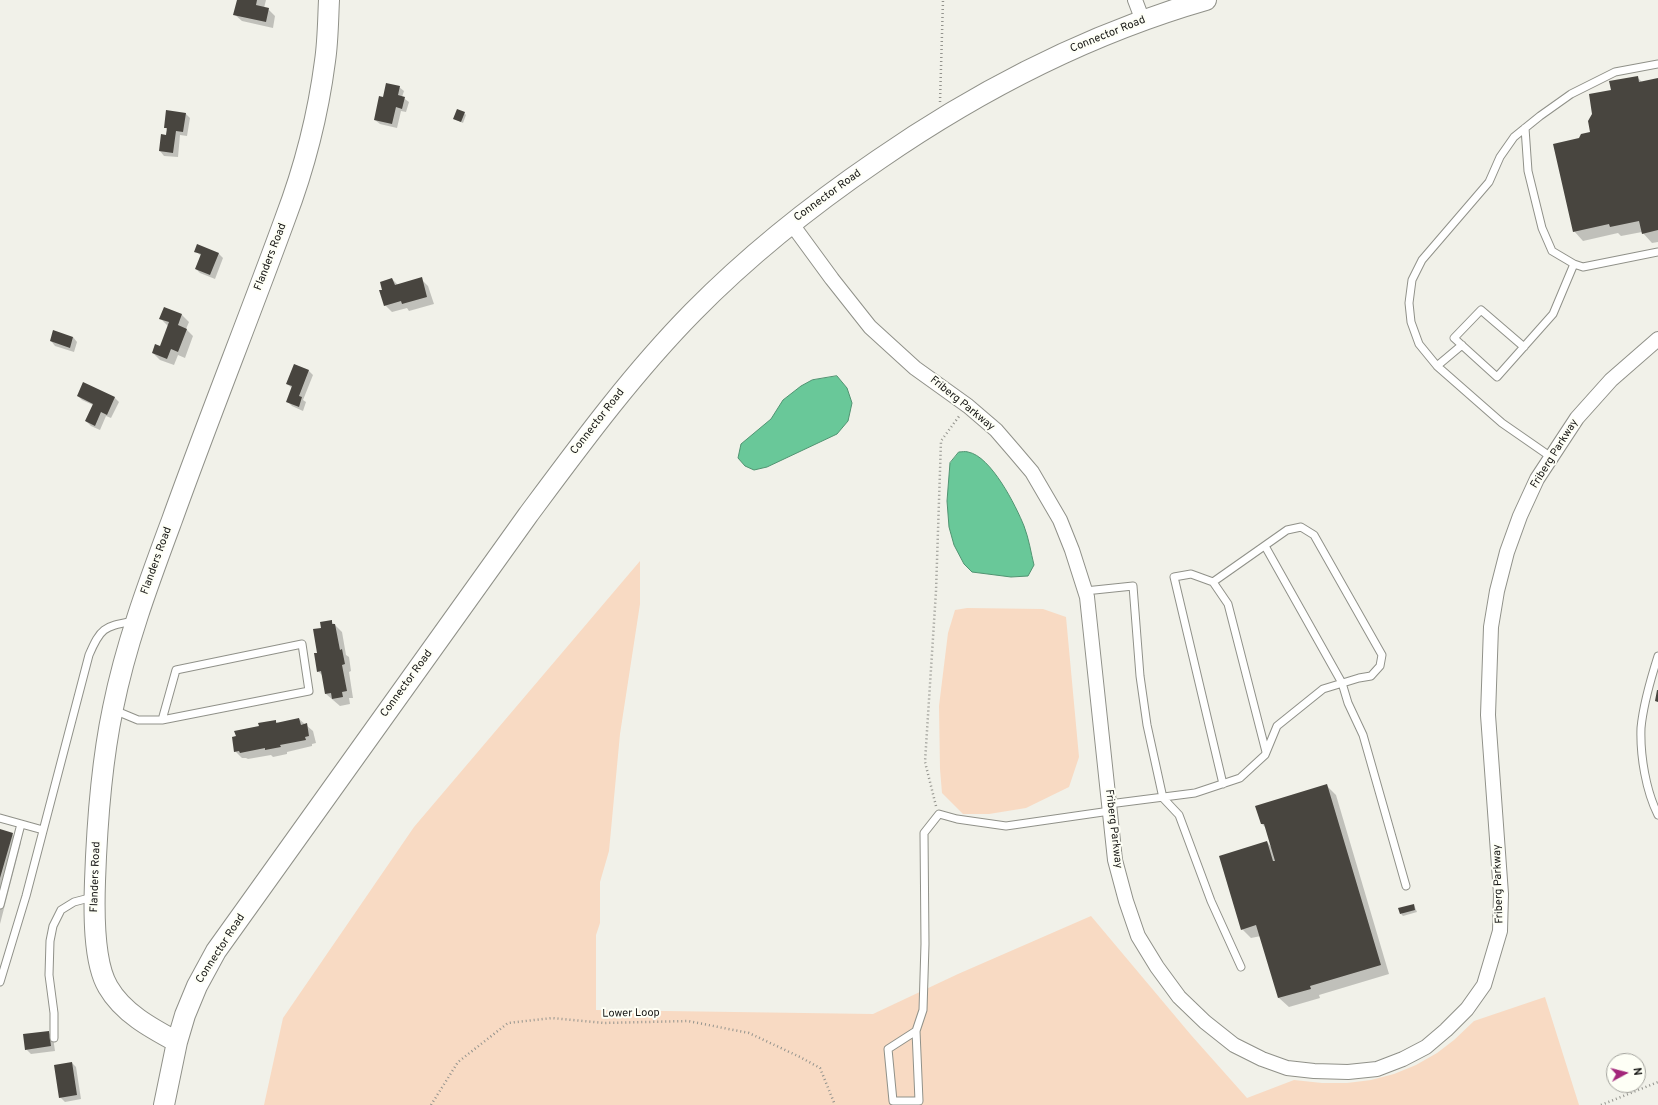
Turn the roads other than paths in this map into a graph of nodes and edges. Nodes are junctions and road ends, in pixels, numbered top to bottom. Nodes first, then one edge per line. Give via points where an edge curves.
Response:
1 (329, 0) edge
2 (1135, 0) edge
3 (1206, 0) edge
4 (1143, 21) junction
5 (1658, 64) edge
6 (1525, 128) junction
7 (791, 222) junction
8 (1658, 252) edge
9 (1574, 264) junction
10 (1658, 339) edge
11 (1462, 345) junction
12 (1524, 347) junction
13 (1437, 366) junction
14 (1551, 456) junction
15 (1265, 546) junction
16 (1213, 582) junction
17 (1085, 591) junction
18 (135, 621) junction
19 (1658, 656) edge
20 (1342, 683) junction
21 (112, 709) junction
22 (162, 720) junction
23 (1266, 752) junction
24 (1223, 784) junction
25 (1163, 798) junction
26 (1109, 808) junction
27 (1658, 815) edge
28 (0, 818) edge
29 (21, 824) junction
30 (43, 830) junction
31 (1406, 886) dead end
32 (95, 896) junction
33 (0, 905) edge
34 (1241, 967) dead end
35 (0, 982) edge
36 (916, 1031) junction
37 (54, 1038) dead end
38 (177, 1042) junction
39 (919, 1103) edge
40 (164, 1105) edge

1 - 18 street, Flanders Road via 321,91 299,180
2 - 4 street
3 - 4 street, Connector Road
4 - 7 street, Connector Road via 1059,55 978,96 839,186
5 - 6 lane via 1616,72 1571,94
6 - 9 lane via 1528,171 1542,228 1552,251
6 - 13 lane via 1514,137 1500,157 1489,182 1422,260 1412,280 1409,303 1411,322 1419,344
7 - 17 street, Friberg Parkway via 870,327 915,368 968,406 996,430 1032,472 1060,520
7 - 38 street, Connector Road via 730,276 679,327 628,384 570,458 216,951 196,986
8 - 9 lane via 1583,266
9 - 12 lane via 1553,314
10 - 14 street, Friberg Parkway via 1611,380 1577,418
11 - 12 lane via 1497,378
11 - 12 lane via 1454,338 1481,310
11 - 13 lane
13 - 14 lane via 1502,423
14 - 26 street, Friberg Parkway via 1522,510 1507,552 1491,628 1488,715 1501,894 1500,931 1484,985 1466,1009 1426,1047 1376,1069 1348,1072 1287,1068 1234,1045 1179,997 1138,936 1115,860
15 - 16 lane
15 - 20 lane
15 - 20 lane via 1287,530 1301,527 1314,535 1382,655 1380,666 1371,676
16 - 23 lane via 1228,604
16 - 24 lane via 1191,574 1174,577
17 - 25 lane via 1133,586 1140,676 1147,725
17 - 26 street, Friberg Parkway
18 - 21 street, Flanders Road
18 - 30 lane via 111,626 97,635
19 - 27 lane via 1650,680 1641,728 1644,773 1651,802
20 - 23 lane via 1323,689 1277,726
20 - 31 lane via 1363,735
21 - 22 lane via 138,720
21 - 32 street, Flanders Road via 99,805
22 - 22 lane via 309,691 302,644 176,670
23 - 24 lane via 1240,778
24 - 25 lane
25 - 26 lane
25 - 34 lane via 1179,815 1211,901
26 - 36 lane via 1006,826 939,814 924,834 923,1010
28 - 29 lane
29 - 30 lane
29 - 33 lane
30 - 35 lane
32 - 37 lane via 74,902 61,910 53,926 49,975
32 - 38 street, Flanders Road via 97,946 107,985 132,1014
36 - 39 lane
36 - 39 lane via 888,1049 893,1101
38 - 40 street

